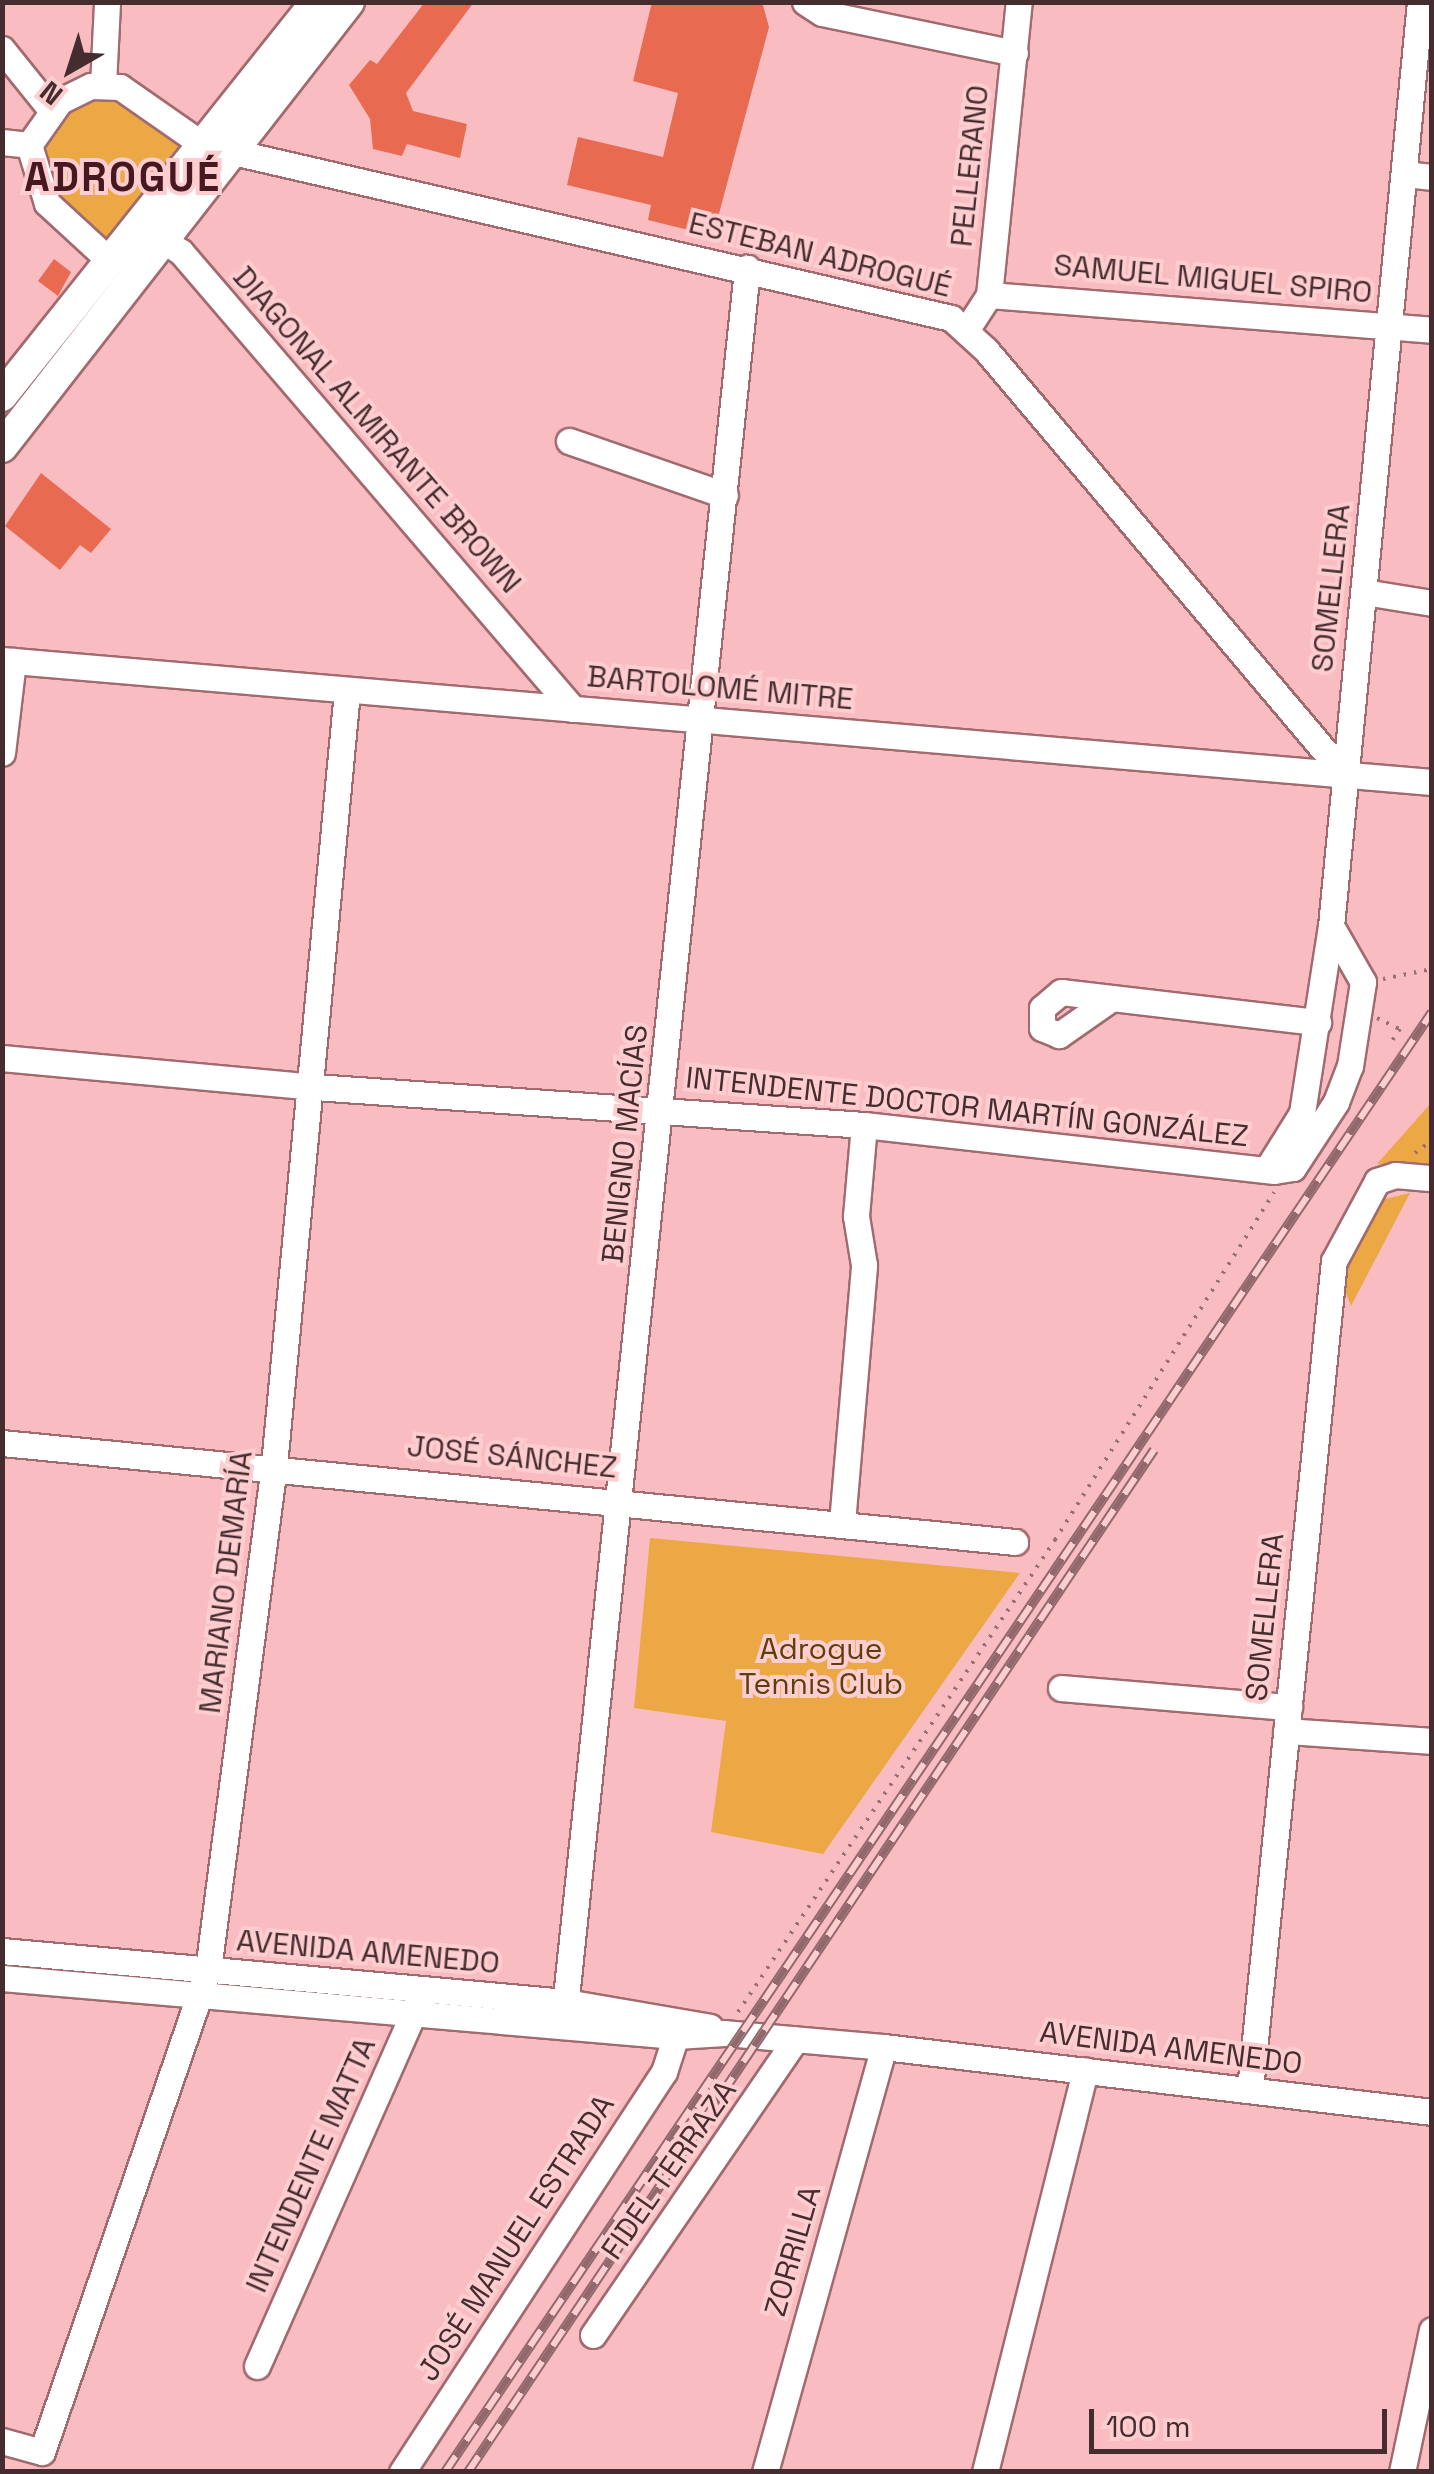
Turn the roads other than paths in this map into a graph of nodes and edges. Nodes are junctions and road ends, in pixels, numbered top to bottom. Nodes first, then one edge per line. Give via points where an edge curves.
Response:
1 (107, 2) edge
2 (316, 2) edge
3 (350, 2) edge
4 (805, 2) edge
5 (885, 2) edge
6 (1019, 2) edge
7 (1420, 2) edge
8 (901, 25) junction
9 (2, 49) edge
10 (1015, 54) junction
11 (103, 85) junction
12 (52, 110) junction
13 (2, 142) edge
14 (29, 145) junction
15 (203, 145) junction
16 (235, 151) junction
17 (1404, 174) junction
18 (1432, 178) edge
19 (167, 242) junction
20 (110, 261) junction
21 (747, 268) junction
22 (989, 296) junction
23 (1388, 326) junction
24 (967, 329) junction
25 (1432, 330) edge
26 (2, 396) edge
27 (569, 441) dead end
28 (2, 447) edge
29 (725, 495) junction
30 (1364, 592) junction
31 (1432, 603) edge
32 (8, 660) edge
33 (347, 692) junction
34 (574, 709) junction
35 (703, 718) junction
36 (2, 753) edge
37 (1344, 774) junction
38 (1432, 782) edge
39 (1331, 926) junction
40 (1112, 998) dead end
41 (1318, 1022) junction
42 (2, 1058) edge
43 (314, 1087) junction
44 (662, 1110) junction
45 (864, 1126) junction
46 (1266, 1169) junction
47 (1432, 1178) edge
48 (2, 1443) edge
49 (274, 1465) junction
50 (619, 1500) junction
51 (842, 1524) junction
52 (1014, 1542) dead end
53 (1061, 1688) dead end
54 (1288, 1719) junction
55 (1432, 1741) edge
56 (2, 1952) edge
57 (2, 1978) edge
58 (206, 1982) junction
59 (419, 2001) junction
60 (565, 2014) junction
61 (724, 2033) junction
62 (676, 2036) junction
63 (795, 2040) junction
64 (884, 2047) junction
65 (1084, 2070) junction
66 (1250, 2089) junction
67 (1432, 2112) edge
68 (1432, 2330) edge
69 (593, 2335) dead end
70 (257, 2366) dead end
71 (2, 2441) edge
72 (402, 2472) edge
73 (765, 2472) edge
74 (985, 2472) edge
75 (1402, 2472) edge

1 - 11 street
2 - 15 main road
3 - 16 main road
4 - 8 street via 822,13
5 - 8 street
6 - 10 street, PELLERANO
7 - 17 street, SOMELLERA
8 - 10 street
9 - 12 street
10 - 22 street, PELLERANO
11 - 12 street via 82,88
11 - 15 street via 131,92
12 - 14 street
13 - 14 street
14 - 20 street via 47,203
15 - 16 street, ESTEBAN ADROGUÉ
15 - 20 main road
16 - 19 main road
16 - 21 street, ESTEBAN ADROGUÉ
17 - 18 street
17 - 23 street, SOMELLERA
19 - 20 street
19 - 28 main road
19 - 34 street, DIAGONAL ALMIRANTE BROWN via 276,358
20 - 26 main road
21 - 24 street, ESTEBAN ADROGUÉ via 931,309
21 - 29 street, BENIGNO MACÍAS
22 - 23 street, SAMUEL MIGUEL SPIRO
22 - 24 street, PELLERANO
23 - 25 street, SAMUEL MIGUEL SPIRO
23 - 30 street, SOMELLERA
24 - 37 street, ESTEBAN ADROGUÉ
27 - 29 street
29 - 35 street, BENIGNO MACÍAS
30 - 31 street
30 - 37 street, SOMELLERA
32 - 33 street, BARTOLOMÉ MITRE
32 - 36 street
33 - 34 street, BARTOLOMÉ MITRE
33 - 43 street, MARIANO DEMARÍA
34 - 35 street, BARTOLOMÉ MITRE
35 - 37 street, BARTOLOMÉ MITRE
35 - 44 street, BENIGNO MACÍAS
37 - 38 street, BARTOLOMÉ MITRE
37 - 39 street, SOMELLERA
39 - 41 street, SOMELLERA
39 - 46 street, INTENDENTE DOCTOR MARTÍN GONZÁLEZ via 1363,982 1350,1066 1336,1102 1293,1168
40 - 41 street
41 - 46 street, SOMELLERA via 1302,1114
42 - 43 street, INTENDENTE DOCTOR MARTÍN GONZÁLEZ
43 - 44 street, INTENDENTE DOCTOR MARTÍN GONZÁLEZ
43 - 49 street, MARIANO DEMARÍA
44 - 45 street, INTENDENTE DOCTOR MARTÍN GONZÁLEZ
44 - 50 street, BENIGNO MACÍAS
45 - 46 street, INTENDENTE DOCTOR MARTÍN GONZÁLEZ
45 - 51 street via 856,1216 864,1265
47 - 54 street, SOMELLERA via 1376,1181 1332,1272
48 - 49 street, JOSÉ SÁNCHEZ
49 - 50 street, JOSÉ SÁNCHEZ
49 - 58 street, MARIANO DEMARÍA
50 - 51 street, JOSÉ SÁNCHEZ
50 - 60 street, BENIGNO MACÍAS
51 - 52 street, JOSÉ SÁNCHEZ
53 - 54 street
54 - 55 street
54 - 66 street, SOMELLERA
56 - 58 street, AVENIDA AMENEDO
57 - 58 street, AVENIDA AMENEDO
58 - 59 street, AVENIDA AMENEDO
58 - 71 street, MARIANO DEMARÍA via 42,2452
59 - 60 street, AVENIDA AMENEDO
59 - 70 street, INTENDENTE MATTA
60 - 61 street, AVENIDA AMENEDO via 696,2022
60 - 62 street, AVENIDA AMENEDO
61 - 62 street, AVENIDA AMENEDO
61 - 63 street, AVENIDA AMENEDO
62 - 72 street, JOSÉ MANUEL ESTRADA via 664,2072
63 - 64 street, AVENIDA AMENEDO
63 - 69 street, FIDEL TERRAZA
64 - 65 street, AVENIDA AMENEDO
64 - 73 street, ZORRILLA
65 - 66 street, AVENIDA AMENEDO
65 - 74 street
66 - 67 street, AVENIDA AMENEDO
68 - 75 street

